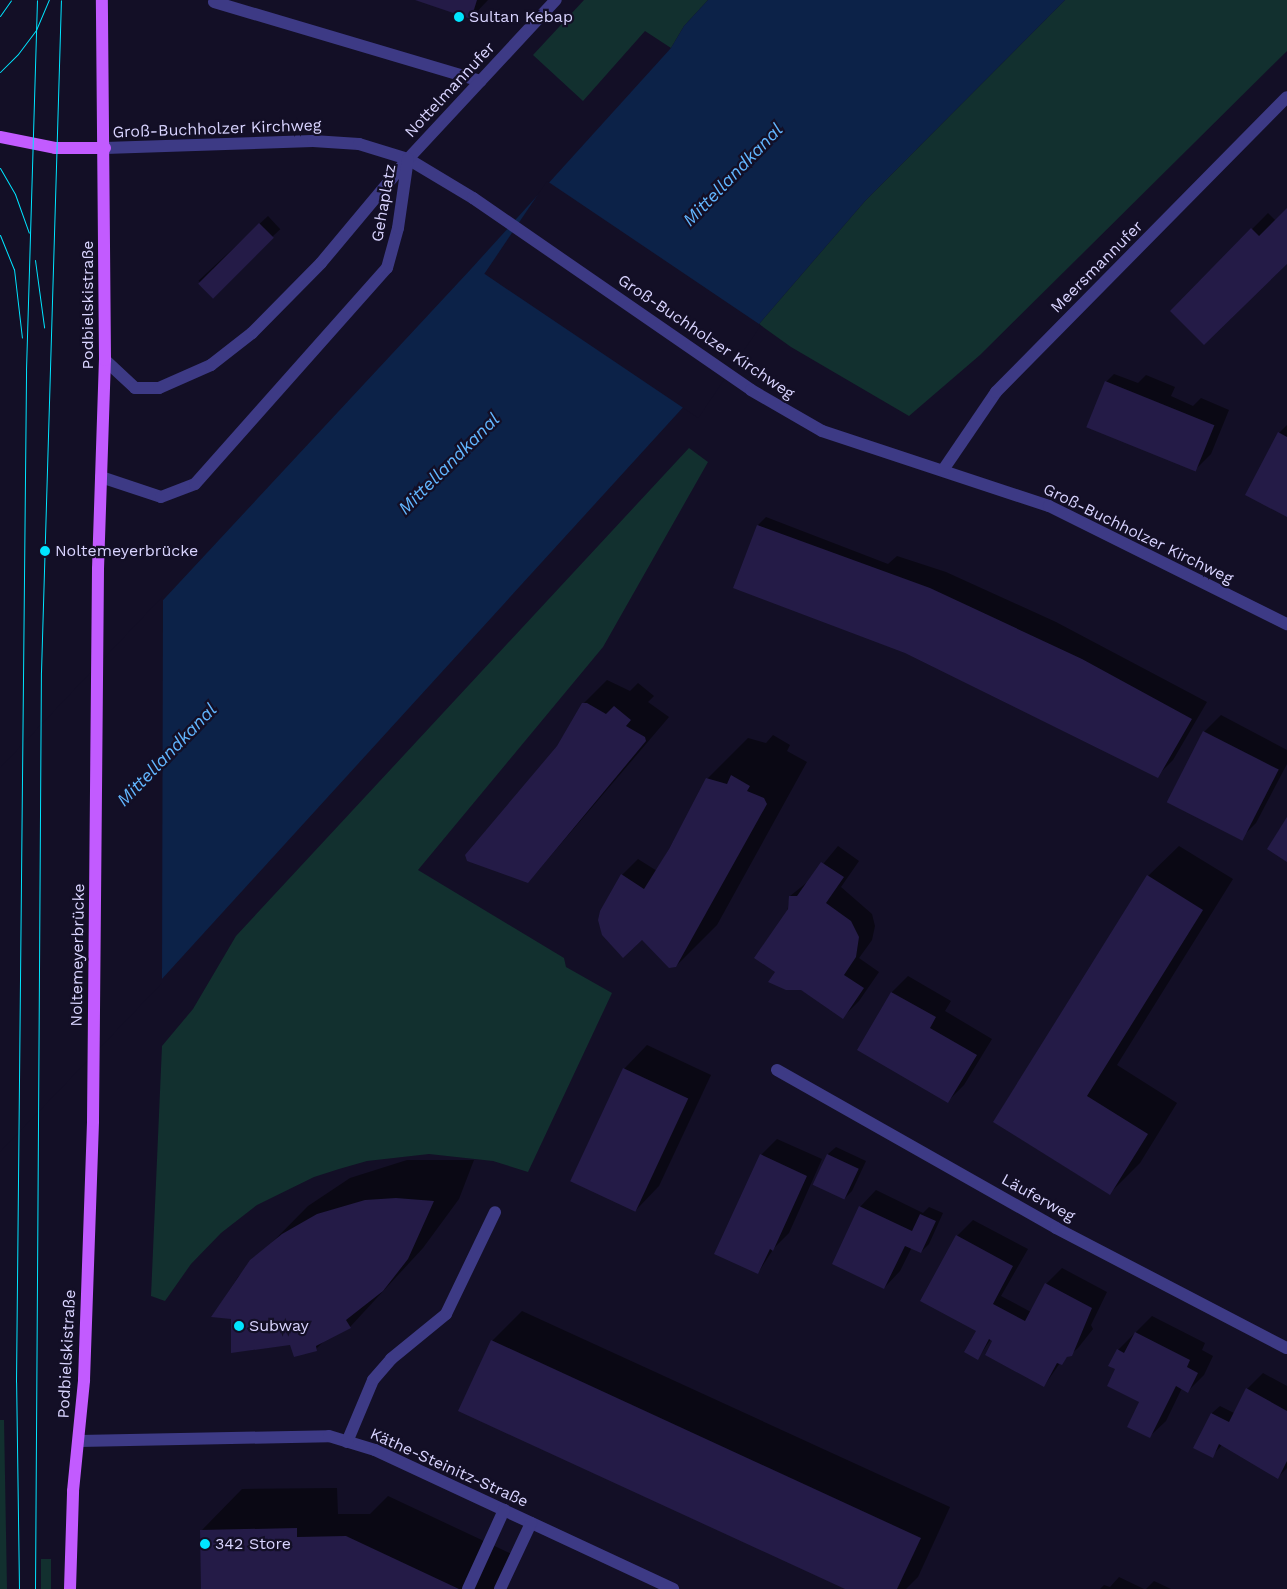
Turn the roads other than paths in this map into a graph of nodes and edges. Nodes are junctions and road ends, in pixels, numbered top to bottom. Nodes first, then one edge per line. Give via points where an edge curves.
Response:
1 (102, 0) edge
2 (556, 0) edge
3 (214, 2) dead end
4 (481, 80) junction
5 (1287, 96) edge
6 (0, 136) edge
7 (105, 148) junction
8 (408, 159) junction
9 (105, 360) junction
10 (943, 470) junction
11 (100, 477) junction
12 (98, 610) joint
13 (1287, 624) edge
14 (777, 1070) dead end
15 (93, 1121) joint
16 (495, 1212) dead end
17 (1287, 1348) edge
18 (79, 1441) junction
19 (347, 1442) junction
20 (504, 1510) junction
21 (531, 1523) junction
22 (70, 1589) edge
23 (468, 1589) edge
24 (500, 1589) edge
25 (673, 1589) edge

1 - 7 main road, Podbielskistraße
2 - 4 street, Nottelmannufer
3 - 4 street
4 - 8 street, Nottelmannufer
5 - 10 street, Meersmannufer via 996,392
6 - 7 main road via 55,148
7 - 8 street, Groß-Buchholzer Kirchweg via 313,141 359,144
7 - 9 main road, Podbielskistraße
8 - 9 street, Gehaplatz via 321,263 252,333 211,365 159,388 135,388
8 - 10 street, Groß-Buchholzer Kirchweg via 473,198 751,390 822,431
8 - 11 street, Gehaplatz via 398,228 387,268 194,484 161,497
9 - 11 main road, Podbielskistraße
10 - 13 street, Groß-Buchholzer Kirchweg via 1049,506
11 - 12 main road, Podbielskistraße
12 - 15 main road, Noltemeyerbrücke
14 - 17 street, Läuferweg via 1056,1228
15 - 18 main road, Podbielskistraße
16 - 19 street via 446,1314 391,1359 373,1380
18 - 19 street, Käthe-Steinitz-Straße via 329,1436
18 - 22 main road, Podbielskistraße via 73,1491
19 - 20 street, Käthe-Steinitz-Straße via 375,1450
20 - 21 street, Käthe-Steinitz-Straße
20 - 23 street
21 - 24 street
21 - 25 street, Käthe-Steinitz-Straße

